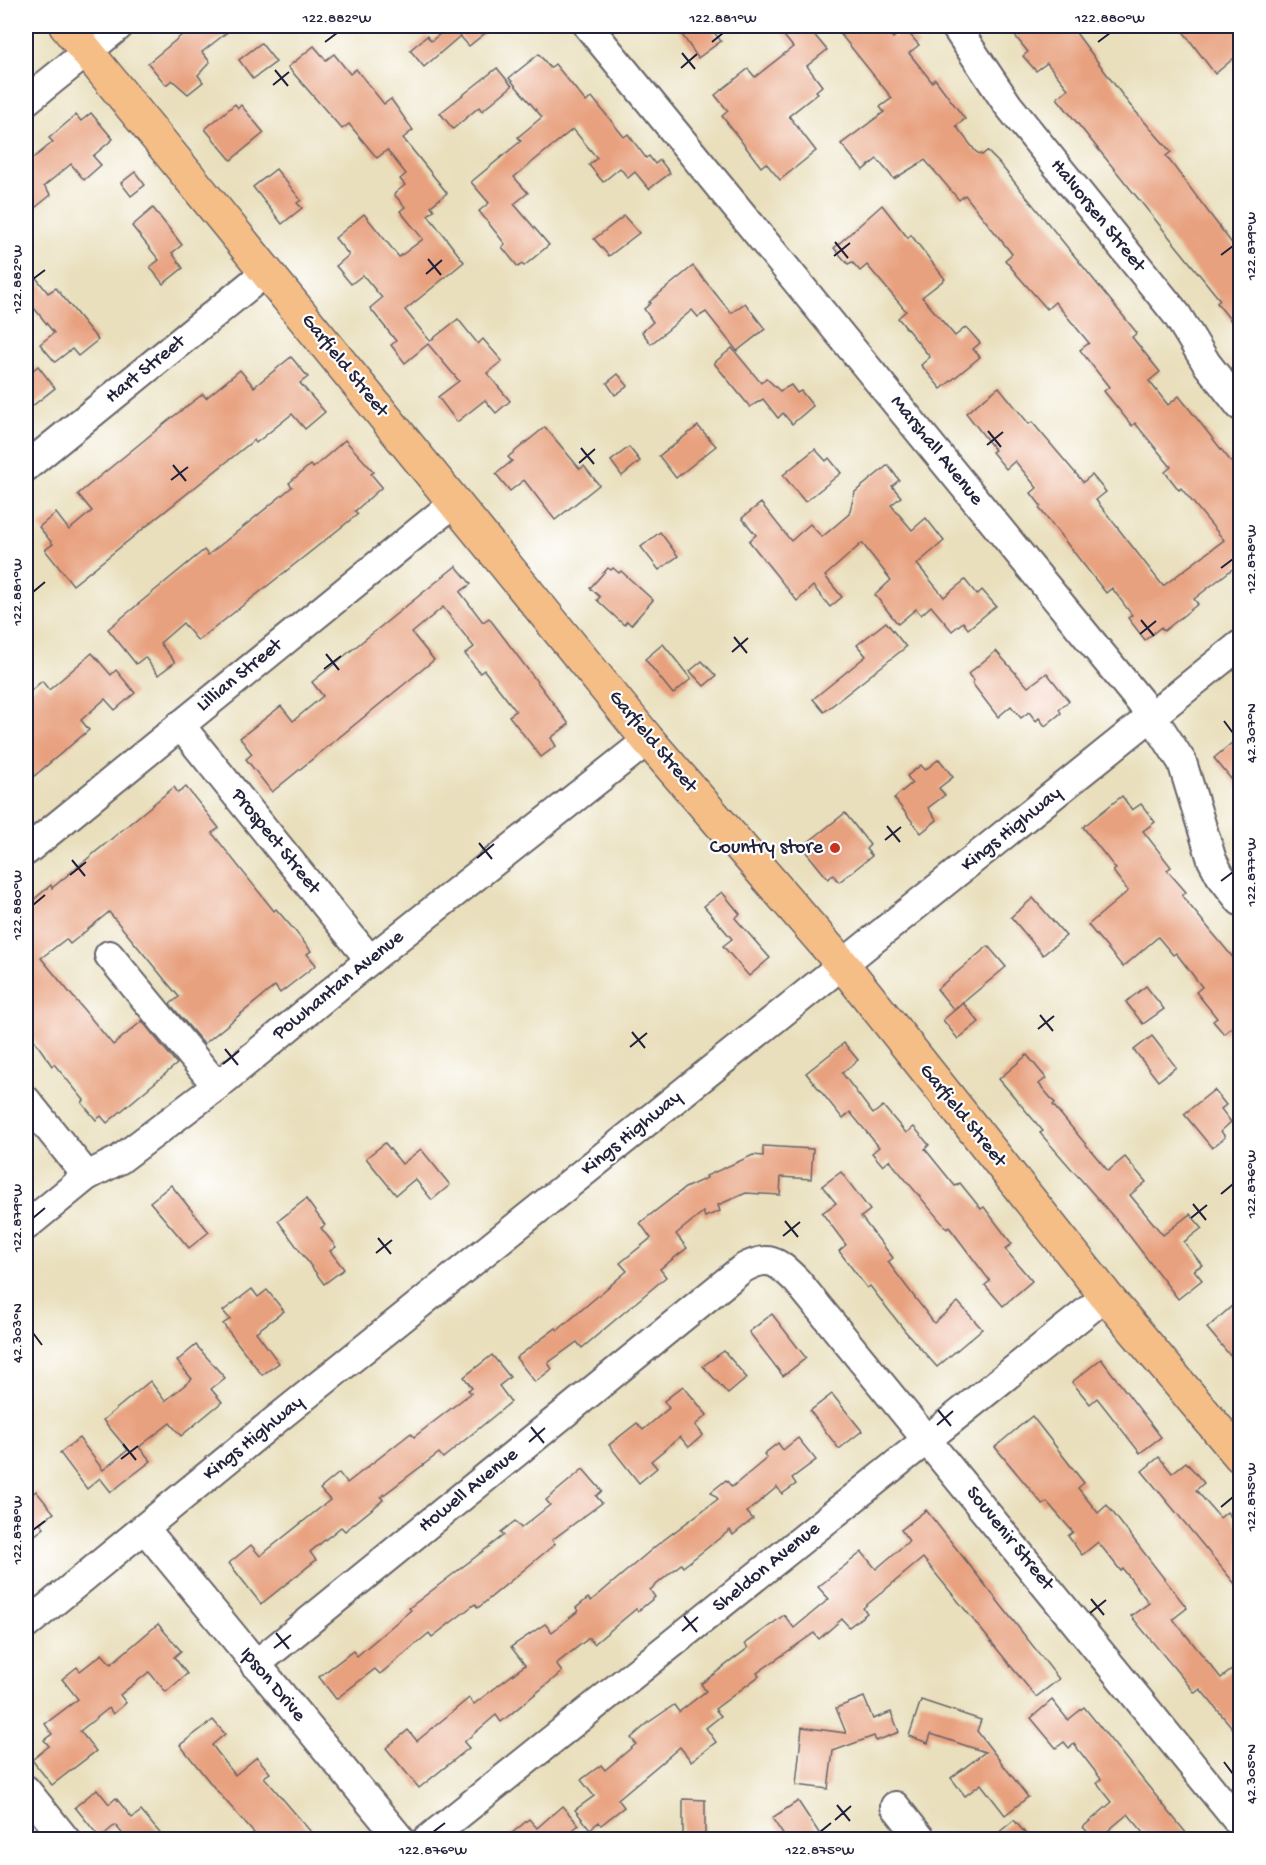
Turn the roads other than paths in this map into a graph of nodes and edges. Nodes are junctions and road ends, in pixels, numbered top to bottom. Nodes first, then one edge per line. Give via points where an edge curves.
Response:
1 (66, 26) edge
2 (119, 26) edge
3 (588, 26) edge
4 (955, 26) edge
5 (87, 52) junction
6 (26, 101) edge
7 (266, 272) junction
8 (1240, 406) edge
9 (26, 467) edge
10 (455, 502) junction
11 (1240, 645) edge
12 (1152, 716) junction
13 (180, 725) junction
14 (648, 740) junction
15 (26, 851) edge
16 (1240, 901) edge
17 (109, 955) dead end
18 (370, 960) junction
19 (843, 965) junction
20 (217, 1086) junction
21 (26, 1100) edge
22 (87, 1176) junction
23 (26, 1226) edge
24 (771, 1261) joint
25 (1106, 1296) junction
26 (927, 1440) junction
27 (1240, 1456) edge
28 (145, 1529) junction
29 (26, 1625) edge
30 (255, 1665) junction
31 (26, 1790) edge
32 (895, 1806) dead end
33 (1240, 1824) edge
34 (66, 1839) edge
35 (401, 1839) edge
36 (427, 1839) edge
37 (922, 1839) edge

1 - 5 main road, Garfield Street
2 - 5 street
3 - 12 street, Marshall Avenue
4 - 8 street, Halvorsen Street via 1003,97 1177,315 1207,364
5 - 6 street
5 - 7 main road, Garfield Street
7 - 9 street, Hart Street
7 - 10 main road, Garfield Street
10 - 13 street, Lillian Street
10 - 14 main road, Garfield Street
11 - 12 street, Kings Highway
12 - 16 street, Marshall Avenue via 1182,762 1212,860
12 - 19 street, Kings Highway
13 - 15 street, Lillian Street
13 - 18 street, Prospect Street
14 - 18 street, Powhantan Avenue
14 - 19 main road, Garfield Street
17 - 20 street
18 - 20 street, Powhantan Avenue
19 - 25 main road, Garfield Street
19 - 28 street, Kings Highway
20 - 22 street, Powhantan Avenue via 119,1160
21 - 22 street
22 - 23 street, Powhantan Avenue
24 - 26 street, Souvenir Street via 797,1281
24 - 30 street, Howell Avenue via 757,1260 742,1269
25 - 26 street, Sheldon Avenue
25 - 27 main road, Garfield Street
26 - 33 street, Souvenir Street
26 - 36 street, Sheldon Avenue
28 - 29 street, Kings Highway
28 - 30 street, Ipson Drive
30 - 35 street, Ipson Drive
31 - 34 street
32 - 37 street

